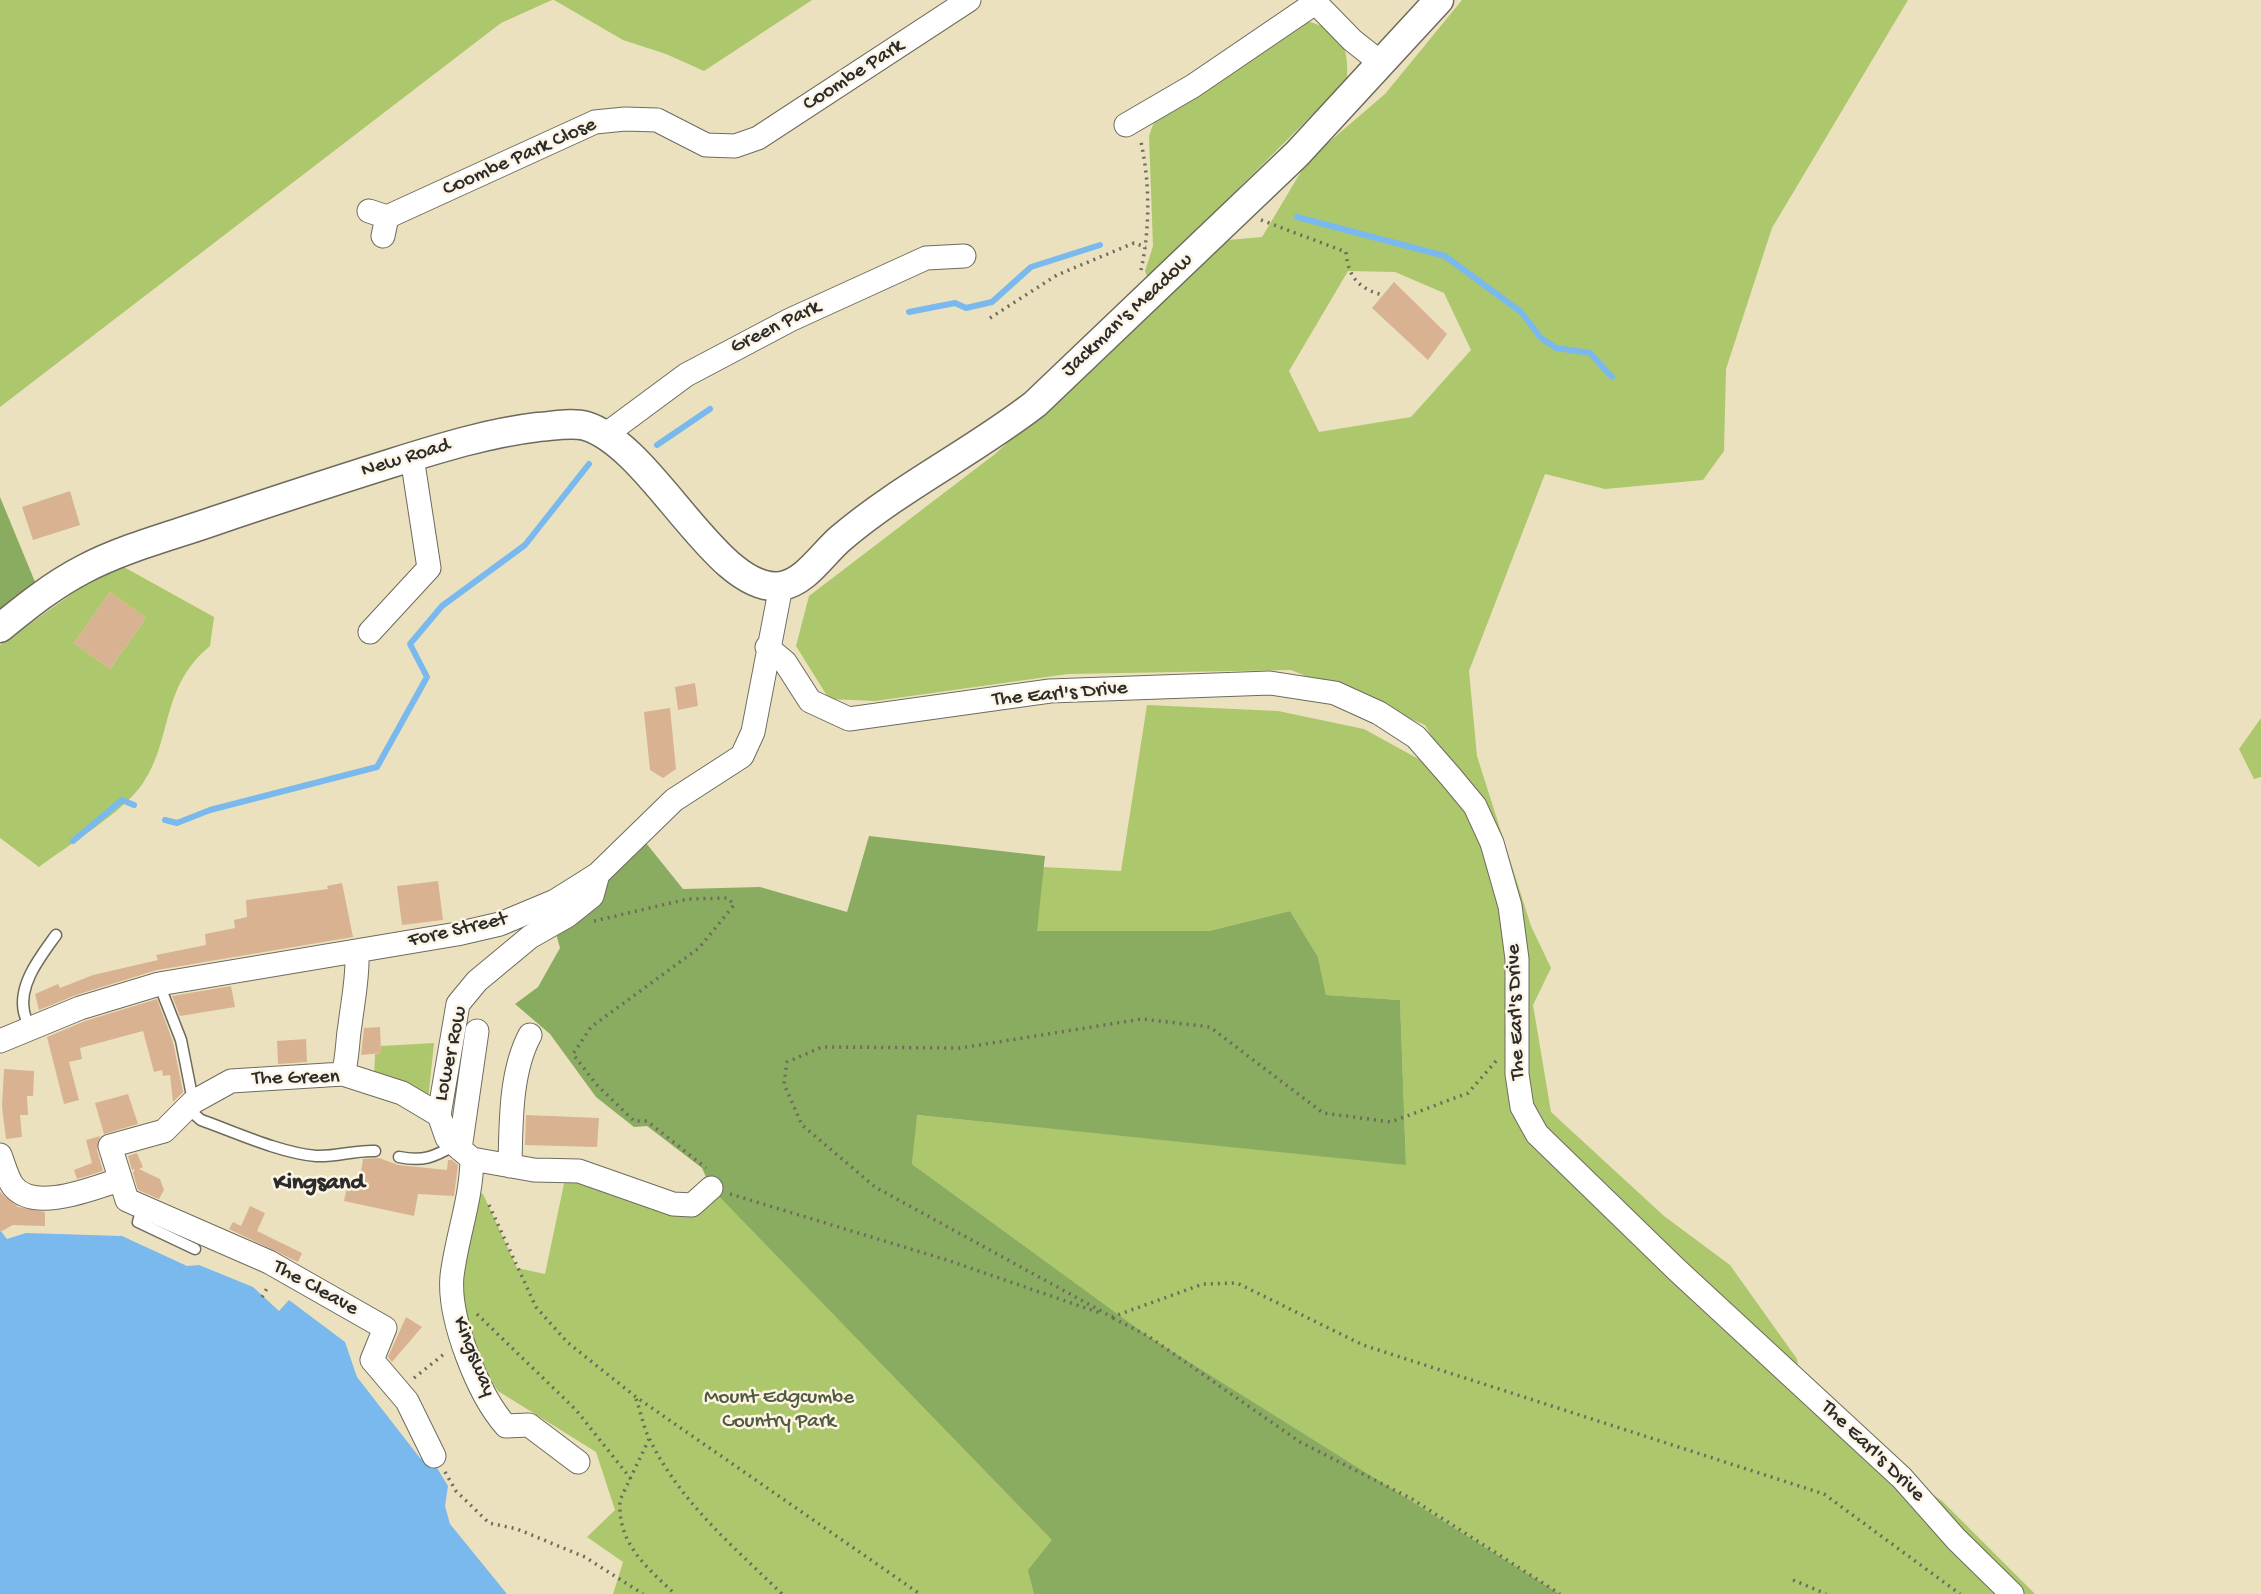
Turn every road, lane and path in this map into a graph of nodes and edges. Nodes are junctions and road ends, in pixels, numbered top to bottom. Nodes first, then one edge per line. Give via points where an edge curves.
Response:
1 (969, 0) edge
2 (1439, 0) edge
3 (1314, 2) edge
4 (1381, 63) junction
5 (1131, 122) joint
6 (735, 146) joint
7 (1240, 210) junction
8 (380, 221) dead end
9 (1146, 247) junction
10 (964, 256) dead end
11 (1383, 295) dead end
12 (1146, 299) junction
13 (990, 318) dead end
14 (605, 435) junction
15 (412, 457) junction
16 (780, 586) junction
17 (0, 628) edge
18 (370, 632) dead end
19 (767, 647) junction
20 (598, 874) junction
21 (568, 916) junction
22 (56, 935) dead end
23 (357, 953) junction
24 (159, 984) junction
25 (30, 1028) junction
26 (477, 1031) dead end
27 (530, 1035) dead end
28 (0, 1041) edge
29 (1500, 1056) dead end
30 (343, 1074) junction
31 (190, 1105) junction
32 (439, 1115) junction
33 (375, 1151) dead end
34 (462, 1151) junction
35 (0, 1155) edge
36 (399, 1157) dead end
37 (510, 1166) junction
38 (118, 1180) junction
39 (713, 1189) junction
40 (484, 1194) dead end
41 (142, 1207) junction
42 (195, 1249) dead end
43 (453, 1289) junction
44 (1112, 1317) junction
45 (456, 1321) junction
46 (398, 1391) junction
47 (636, 1396) junction
48 (649, 1439) junction
49 (434, 1456) joint
50 (578, 1462) dead end
51 (631, 1479) junction
52 (1793, 1580) dead end
53 (643, 1594) edge
54 (675, 1594) edge
55 (782, 1594) edge
56 (920, 1594) edge
57 (1560, 1594) edge
58 (1826, 1594) edge
59 (1960, 1594) edge
60 (2012, 1594) edge

1 - 6 street, Coombe Park via 758,138
2 - 4 street, Jackman's Meadow
3 - 4 street
3 - 5 street via 1193,86
4 - 7 street, Jackman's Meadow
5 - 9 path via 1144,152
6 - 8 street, Coombe Park Close via 706,145 657,120 595,122
7 - 11 path via 1346,252 1348,270 1365,290
7 - 12 street, Jackman's Meadow
9 - 12 path via 1141,271
9 - 13 path via 1134,243 1057,275
10 - 14 street, Green Park via 926,258 790,320 686,375
12 - 16 street, Jackman's Meadow via 1035,404 841,538 807,572
14 - 15 street, New Road via 585,425 521,429
14 - 16 street, New Road via 625,449 746,580
15 - 17 street, New Road via 86,568 40,594
15 - 18 street via 429,568
16 - 19 street, Fore Street
19 - 20 street, Fore Street via 753,732 742,756 674,800
19 - 60 street, The Earl's Drive via 785,662 810,701 849,719 1050,691 1270,683 1335,693 1416,737 1475,806 1492,844 1510,906 1517,959 1517,1074 1522,1107 1537,1134 1902,1478
20 - 21 street, Lower Row via 593,896
20 - 23 street, Fore Street via 555,901 500,924
21 - 32 street, Lower Row via 530,937 477,981 458,1004
21 - 39 path via 599,922 688,899 729,898 734,905 699,947 591,1027 573,1054 634,1121 648,1121 710,1171
22 - 25 lane via 32,969 24,999
23 - 24 street, Fore Street
23 - 30 street via 359,979
24 - 25 street, Fore Street
24 - 31 lane via 180,1040
25 - 28 street, Fore Street
26 - 34 street, Kingsway
27 - 37 street via 515,1091
29 - 44 path via 1468,1093 1391,1122 1323,1113 1210,1027 1142,1019 960,1048 822,1047 787,1062 784,1084 802,1125 876,1187
30 - 31 street, The Green via 231,1080
30 - 32 street, The Green via 402,1093
31 - 33 lane via 201,1120 311,1156
31 - 38 street, The Green via 164,1131 110,1146
32 - 34 street, Lower Row via 447,1138
34 - 36 lane via 417,1160
34 - 37 street
34 - 43 street, Kingsway via 471,1191
35 - 38 street via 13,1186 27,1197 52,1198
37 - 39 street via 579,1171 673,1204 692,1205
38 - 41 street, The Cleave via 127,1200
39 - 44 path via 947,1260
40 - 47 path via 536,1307 567,1342
41 - 42 lane via 138,1222
41 - 46 street, The Cleave via 269,1262 385,1328 372,1360
43 - 45 street, Kingsway
43 - 51 path via 576,1410
44 - 57 path via 1148,1336 1300,1442 1412,1499
44 - 59 path via 1203,1284 1237,1283 1363,1345 1824,1494
45 - 46 path via 446,1353
45 - 50 street, Kingsway via 499,1419 506,1426 529,1425
46 - 49 street, The Cleave
47 - 48 path
47 - 56 path
48 - 51 path
48 - 55 path via 709,1526
49 - 53 path via 456,1492 489,1523 517,1529 585,1557
51 - 54 path via 620,1500 626,1539
52 - 58 path

